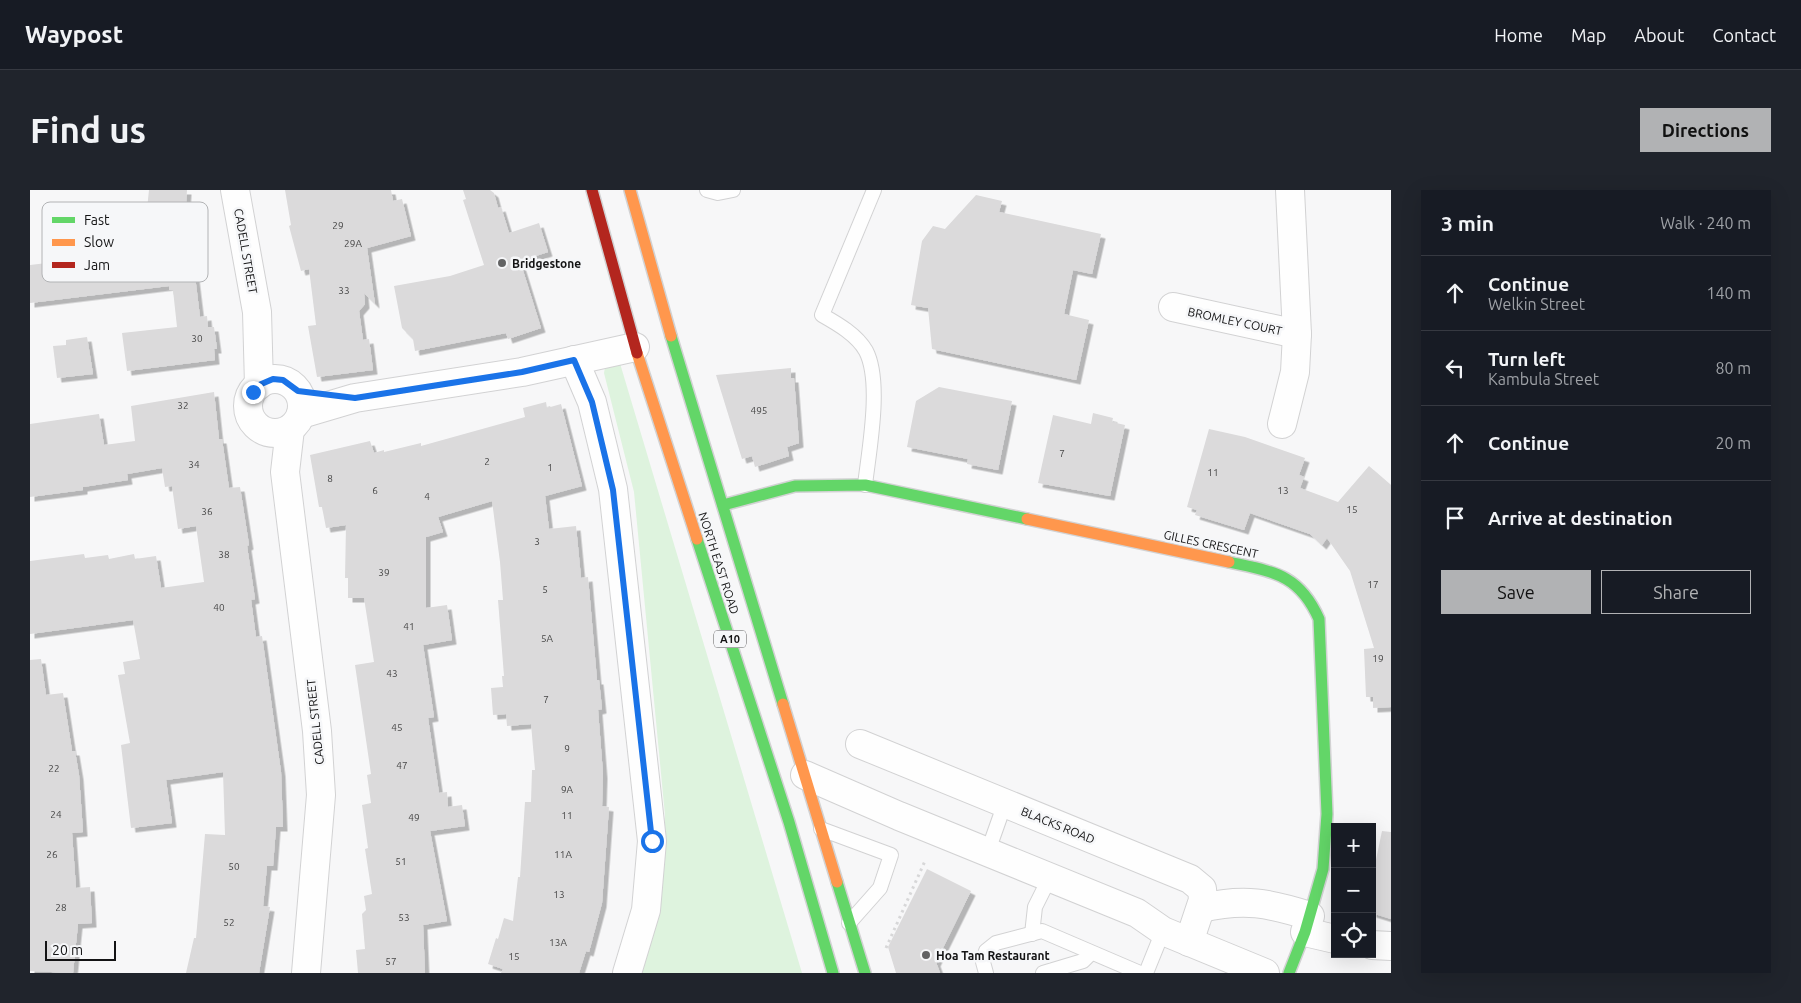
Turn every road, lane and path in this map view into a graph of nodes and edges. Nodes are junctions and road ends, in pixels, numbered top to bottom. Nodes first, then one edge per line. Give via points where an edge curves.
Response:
1 (235, 190) edge
2 (592, 190) edge
3 (630, 190) edge
4 (707, 190) edge
5 (733, 190) edge
6 (874, 190) edge
7 (1290, 190) edge
8 (1173, 307) dead end
9 (1297, 334) junction
10 (640, 346) junction
11 (574, 360) junction
12 (282, 405) junction
13 (1282, 424) dead end
14 (865, 485) junction
15 (723, 505) junction
16 (860, 744) dead end
17 (805, 774) junction
18 (1005, 803) junction
19 (821, 830) junction
20 (988, 851) junction
21 (925, 861) dead end
22 (1050, 877) junction
23 (1201, 908) junction
24 (849, 923) junction
25 (1307, 924) junction
26 (1163, 931) junction
27 (1032, 934) junction
28 (1331, 937) edge
29 (1189, 942) junction
30 (1376, 945) edge
31 (1391, 946) edge
32 (886, 948) dead end
33 (1091, 952) junction
34 (306, 973) edge
35 (627, 973) edge
36 (833, 973) edge
37 (864, 973) edge
38 (986, 973) edge
39 (1043, 973) edge
40 (1140, 973) edge
41 (1146, 973) edge
42 (1265, 973) edge
43 (1289, 973) edge

1 - 12 street, CADELL STREET via 257,312
2 - 10 main road, NORTH EAST ROAD / A10
3 - 15 main road, NORTH EAST ROAD / A10 via 667,341
4 - 5 lane via 718,193
6 - 14 lane via 822,315 843,326 865,350 874,373
7 - 9 street
8 - 9 street, BROMLEY COURT
9 - 13 street via 1295,372
10 - 11 street
10 - 36 main road, NORTH EAST ROAD / A10
11 - 12 street via 522,372 355,398
11 - 35 street via 592,402 613,490 652,841 646,910
12 - 34 street, CADELL STREET via 285,472 322,795
14 - 15 main road, GILLES CRESCENT via 795,486
14 - 25 main road, GILLES CRESCENT via 1256,568 1283,576 1303,588 1319,619 1328,814 1323,869
15 - 17 main road, NORTH EAST ROAD / A10
16 - 18 street, BLACKS ROAD
17 - 19 main road, NORTH EAST ROAD / A10
17 - 20 street
18 - 20 lane
18 - 23 street, BLACKS ROAD via 1190,879 1202,889
19 - 24 main road, NORTH EAST ROAD / A10
19 - 24 lane via 892,855 880,888
20 - 22 street
21 - 32 path
22 - 26 street via 1137,913
22 - 27 lane via 1035,907
23 - 25 street via 1226,902 1266,903
23 - 29 street, BLACKS ROAD
24 - 37 main road, NORTH EAST ROAD / A10
25 - 28 street
25 - 43 main road, GILLES CRESCENT
26 - 29 street
26 - 41 lane
27 - 33 lane via 1042,931
27 - 38 lane via 996,943 986,951 983,962
29 - 42 street
30 - 31 street
33 - 39 lane via 1083,961
33 - 40 lane

